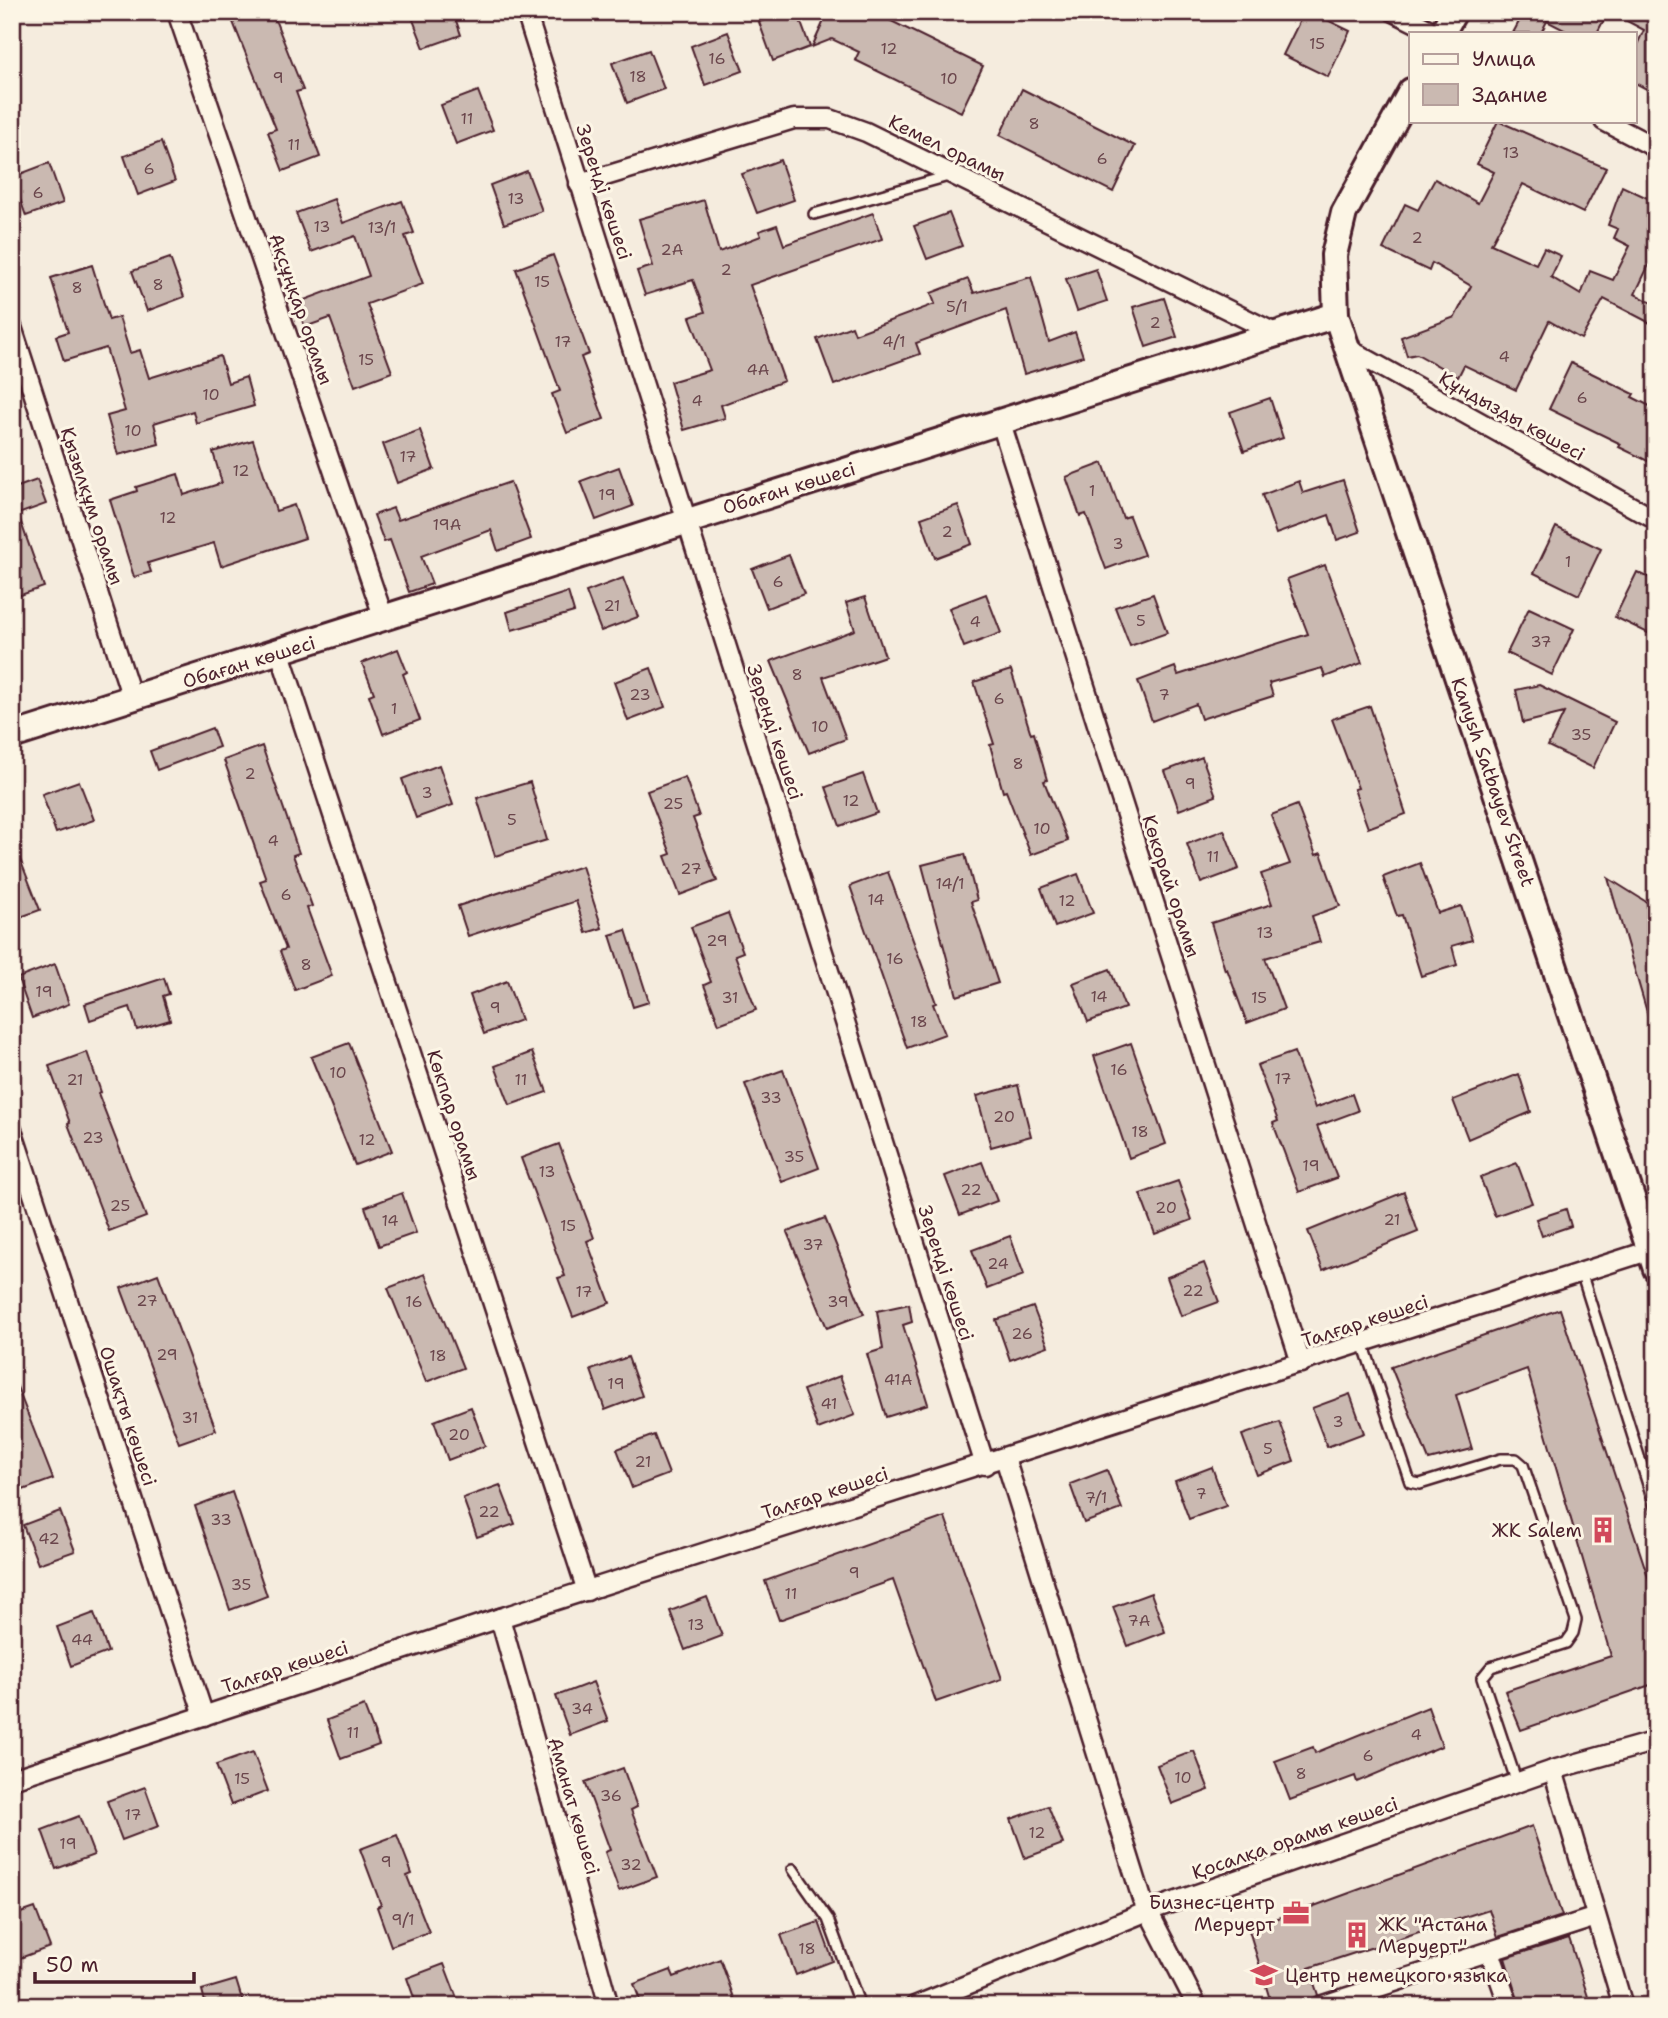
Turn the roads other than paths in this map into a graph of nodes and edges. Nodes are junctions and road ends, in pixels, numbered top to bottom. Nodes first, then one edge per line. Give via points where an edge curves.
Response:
1 (177, 12) edge
2 (526, 12) edge
3 (1394, 12) edge
4 (1454, 12) edge
5 (1434, 32) edge
6 (1443, 32) edge
7 (1409, 95) edge
8 (1606, 122) edge
9 (1656, 148) edge
10 (953, 175) junction
11 (579, 184) junction
12 (814, 214) dead end
13 (1336, 315) junction
14 (12, 327) edge
15 (1277, 334) junction
16 (1347, 348) junction
17 (1001, 423) junction
18 (686, 520) junction
19 (1656, 520) edge
20 (384, 619) junction
21 (280, 653) junction
22 (132, 698) junction
23 (12, 736) edge
24 (12, 1130) edge
25 (1654, 1260) edge
26 (1581, 1272) junction
27 (1363, 1343) junction
28 (1301, 1363) junction
29 (1005, 1458) junction
30 (985, 1465) junction
31 (1656, 1510) edge
32 (587, 1591) junction
33 (500, 1618) junction
34 (204, 1716) junction
35 (1656, 1741) edge
36 (1553, 1770) junction
37 (12, 1779) edge
38 (1517, 1783) junction
39 (793, 1869) dead end
40 (1148, 1911) junction
41 (1596, 1917) junction
42 (1490, 1952) junction
43 (954, 1999) edge
44 (1341, 2003) edge
45 (609, 2006) edge
46 (860, 2006) edge
47 (915, 2006) edge
48 (1197, 2006) edge
49 (1320, 2006) edge
50 (1509, 2006) edge
51 (1623, 2006) edge

1 - 20 street, Ақсұңқар орамы
2 - 11 street, Зеренді көшесі
3 - 5 street
4 - 6 street
7 - 13 street via 1344,213 1334,256
8 - 9 street
10 - 11 street, Кемел орамы via 830,119 794,119
10 - 12 lane
10 - 15 street, Кемел орамы
11 - 18 street, Зеренді көшесі
13 - 15 street, Обаған көшесі
13 - 16 street, Kanysh Satbayev Street
14 - 22 street, Қызылқұм орамы
15 - 17 street, Обаған көшесі
16 - 19 street, Құндызды көшесі
16 - 25 street, Kanysh Satbayev Street
17 - 18 street, Обаған көшесі
17 - 28 street, Көкорай орамы
18 - 20 street, Обаған көшесі
18 - 30 street, Зеренді көшесі
20 - 21 street, Обаған көшесі
21 - 22 street, Обаған көшесі
21 - 32 street, Көкпар орамы
22 - 23 street, Обаған көшесі
24 - 34 street, Ошақты көшесі
25 - 26 street, Талғар көшесі
26 - 27 street, Талғар көшесі
26 - 31 lane
27 - 28 street, Талғар көшесі
27 - 38 lane via 1410,1482 1420,1484 1502,1459 1516,1459 1528,1477 1576,1620 1566,1643 1490,1667 1482,1678
28 - 29 street, Талғар көшесі
29 - 30 street, Талғар көшесі
29 - 40 street
30 - 32 street, Талғар көшесі
32 - 33 street, Талғар көшесі
33 - 34 street, Талғар көшесі
33 - 45 street, Аманат көшесі
34 - 37 street, Талғар көшесі
35 - 36 street, Қосалқа орамы көшесі
36 - 38 street, Қосалқа орамы көшесі
36 - 41 street
38 - 40 street, Қосалқа орамы көшесі
39 - 46 lane via 828,1919
40 - 43 street, Қосалқа орамы көшесі
40 - 48 street
41 - 42 street
41 - 51 street
42 - 44 street
42 - 50 street
43 - 47 street, Қосалқа орамы көшесі
44 - 49 street

